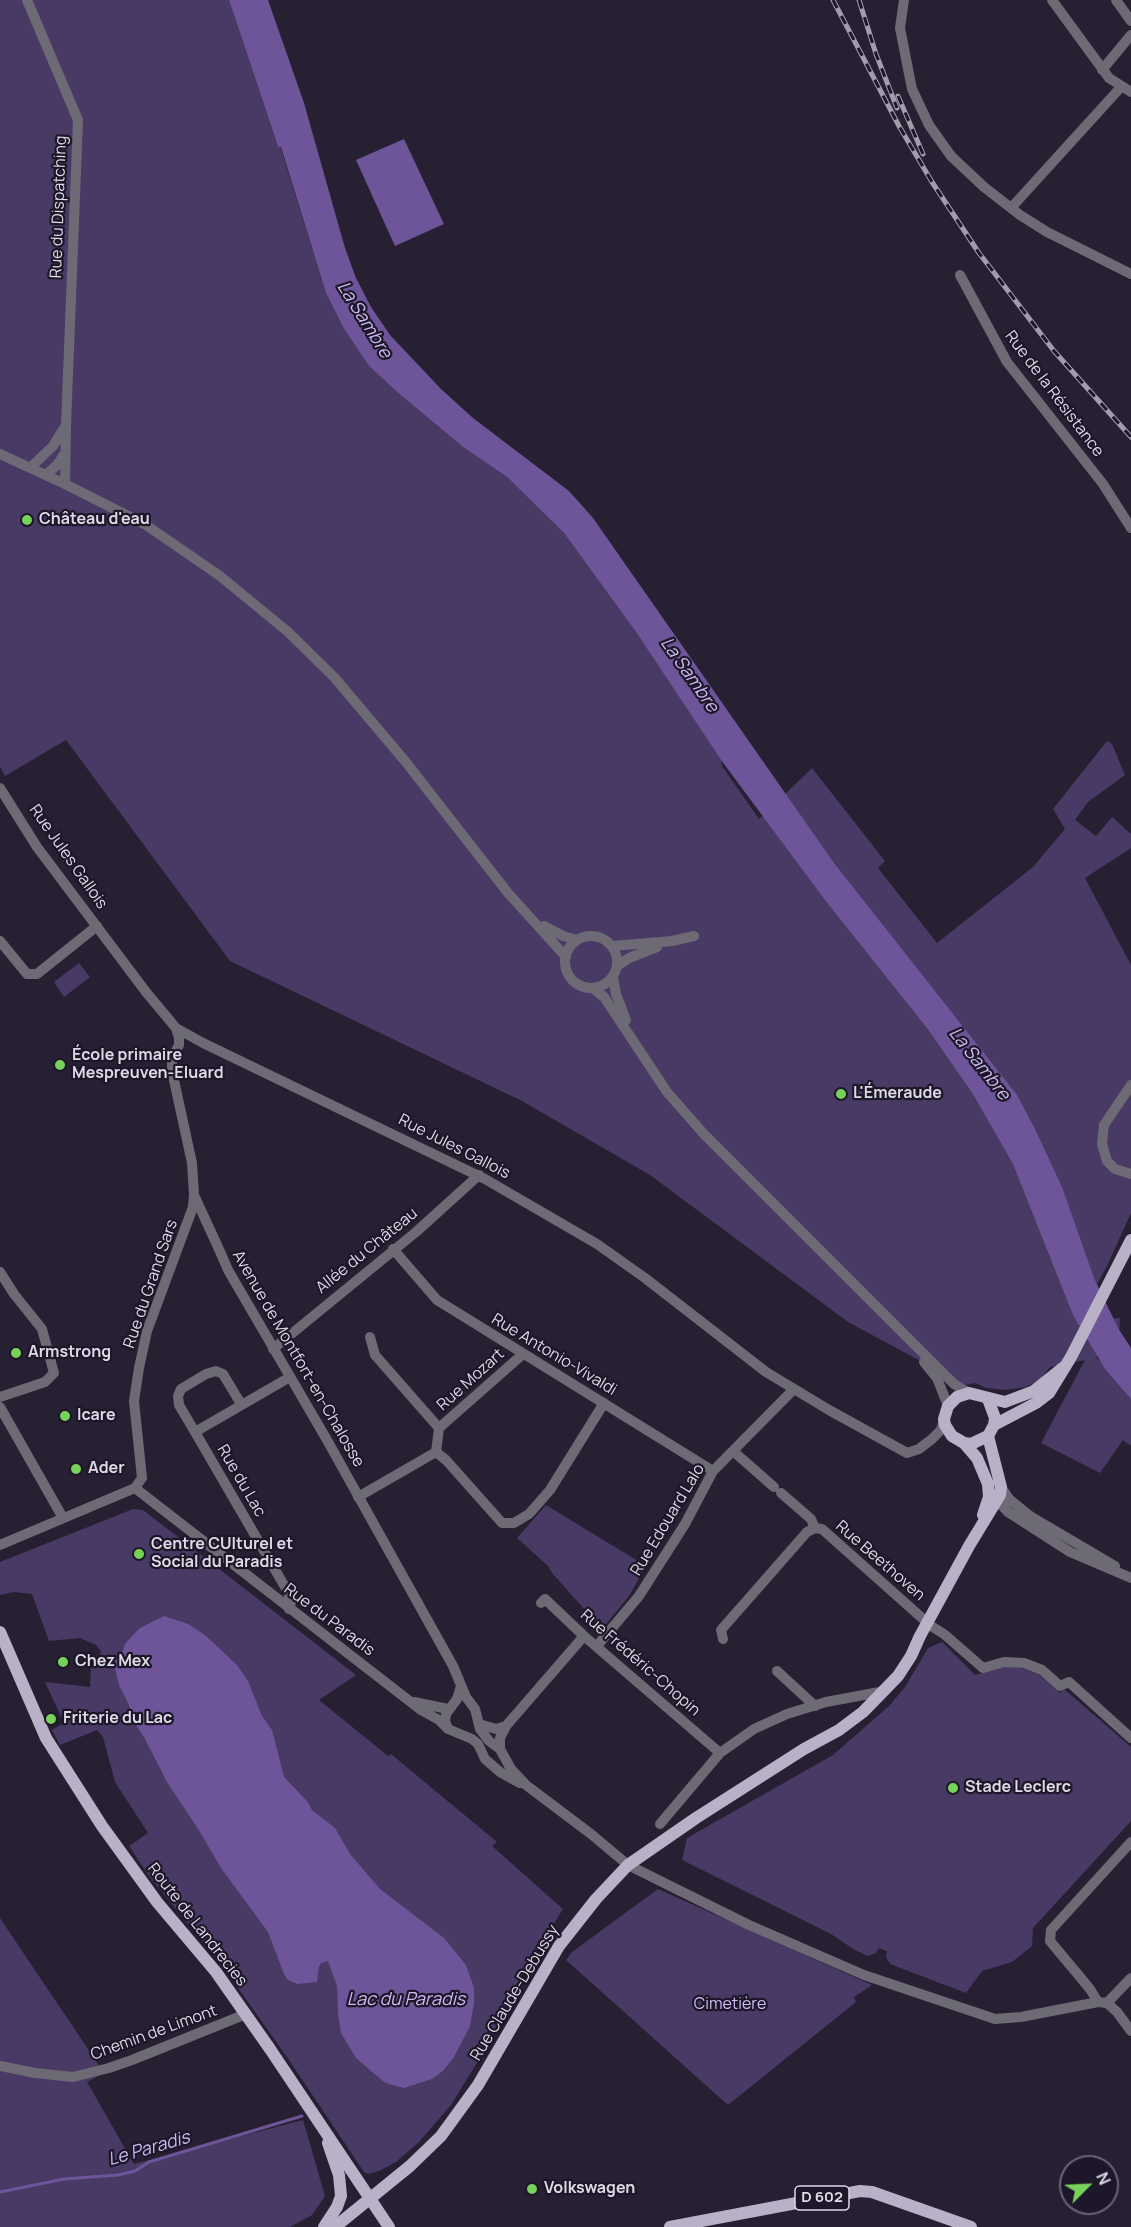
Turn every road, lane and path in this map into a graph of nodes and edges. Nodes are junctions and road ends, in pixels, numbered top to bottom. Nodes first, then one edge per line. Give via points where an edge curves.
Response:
1 (27, 0) edge
2 (904, 0) edge
3 (1052, 0) edge
4 (1116, 0) edge
5 (1131, 21) edge
6 (1131, 35) edge
7 (1102, 70) junction
8 (1126, 89) edge
9 (1011, 208) junction
10 (1131, 274) edge
11 (960, 275) dead end
12 (66, 425) junction
13 (66, 452) junction
14 (0, 454) edge
15 (30, 468) junction
16 (46, 475) junction
17 (65, 484) junction
18 (1131, 528) edge
19 (0, 788) edge
20 (535, 922) junction
21 (97, 926) junction
22 (694, 936) dead end
23 (577, 940) junction
24 (0, 941) edge
25 (672, 941) junction
26 (612, 946) junction
27 (566, 957) junction
28 (615, 972) junction
29 (594, 988) junction
30 (176, 1028) junction
31 (632, 1037) junction
32 (1131, 1085) edge
33 (1131, 1174) edge
34 (479, 1176) junction
35 (194, 1195) junction
36 (1131, 1240) edge
37 (393, 1249) junction
38 (0, 1272) edge
39 (877, 1308) junction
40 (370, 1337) dead end
41 (273, 1349) junction
42 (523, 1354) junction
43 (1067, 1362) junction
44 (290, 1377) junction
45 (794, 1389) junction
46 (969, 1393) junction
47 (0, 1397) edge
48 (988, 1399) junction
49 (604, 1403) junction
50 (241, 1404) junction
51 (0, 1407) edge
52 (946, 1412) junction
53 (994, 1425) junction
54 (439, 1428) junction
55 (195, 1432) junction
56 (952, 1436) junction
57 (988, 1436) junction
58 (964, 1443) junction
59 (926, 1444) junction
60 (733, 1450) junction
61 (436, 1452) junction
62 (713, 1471) junction
63 (988, 1485) junction
64 (1002, 1487) junction
65 (135, 1488) junction
66 (358, 1497) junction
67 (997, 1501) junction
68 (63, 1518) junction
69 (815, 1528) junction
70 (974, 1538) junction
71 (16, 1539) junction
72 (1050, 1540) junction
73 (0, 1545) edge
74 (0, 1551) edge
75 (1107, 1561) junction
76 (1131, 1576) edge
77 (540, 1603) dead end
78 (289, 1609) junction
79 (928, 1622) junction
80 (0, 1632) edge
81 (584, 1636) junction
82 (723, 1639) dead end
83 (597, 1646) junction
84 (777, 1671) dead end
85 (461, 1686) junction
86 (885, 1691) junction
87 (408, 1701) junction
88 (471, 1705) junction
89 (451, 1706) junction
90 (815, 1706) junction
91 (479, 1724) junction
92 (506, 1726) junction
93 (448, 1729) junction
94 (1131, 1738) edge
95 (501, 1753) junction
96 (720, 1753) junction
97 (492, 1764) junction
98 (526, 1785) junction
99 (660, 1824) dead end
100 (1131, 1842) edge
101 (628, 1865) junction
102 (1131, 1978) edge
103 (1102, 2003) junction
104 (246, 2014) junction
105 (1131, 2031) edge
106 (0, 2066) edge
107 (321, 2125) junction
108 (370, 2199) junction
109 (324, 2227) edge
110 (334, 2227) edge
111 (389, 2227) edge
112 (670, 2227) edge
113 (971, 2227) edge

1 - 12 street, Rue du Dispatching via 78,120
2 - 9 street via 900,18 905,58 924,116 951,156
3 - 7 street
4 - 5 street
6 - 7 street
7 - 8 street
8 - 9 street
9 - 10 street via 1047,232
11 - 18 street, Rue de la Résistance via 1007,362 1103,484
12 - 13 street, Rue du Dispatching
12 - 15 street
13 - 16 street
13 - 17 street, Rue du Dispatching
14 - 15 street
15 - 16 street
16 - 17 street
17 - 20 street via 146,525 220,576 287,631 334,677 405,760 472,849
19 - 21 street, Rue Jules Gallois via 37,847
20 - 23 street
20 - 27 street
21 - 24 street via 37,974 27,974
21 - 30 street, Rue Jules Gallois
22 - 25 street
23 - 26 street via 593,936
23 - 27 street
25 - 26 street
25 - 28 street via 637,954
26 - 28 street via 617,956
27 - 29 street via 567,973 572,980
28 - 29 street via 608,983
28 - 31 street via 616,994
29 - 31 street
30 - 34 street, Rue Jules Gallois
30 - 35 street, Avenue de Montfort-en-Chalosse via 180,1038 171,1071 192,1163
31 - 39 street via 667,1092 703,1133
32 - 33 street via 1104,1125 1102,1144 1107,1161 1115,1169
34 - 37 street, Allée du Château
34 - 45 street, Rue Jules Gallois via 597,1244
35 - 41 street, Avenue de Montfort-en-Chalosse via 228,1270
35 - 65 street, Rue du Grand Sars via 147,1331 139,1368 134,1401 142,1478
36 - 43 main road
37 - 41 street, Allée du Château
37 - 42 street, Rue Antonio-Vivaldi via 437,1300
38 - 47 street via 42,1329 54,1373 45,1382
39 - 46 street via 954,1384
39 - 52 street via 937,1378
40 - 54 street via 375,1355
41 - 44 street, Avenue de Montfort-en-Chalosse
42 - 49 street, Rue Antonio-Vivaldi
42 - 54 street, Rue Mozart
43 - 48 main road via 1047,1382 1018,1398 1005,1402
43 - 53 main road via 1043,1398
44 - 50 street
44 - 66 street, Avenue de Montfort-en-Chalosse
45 - 59 street, Rue Jules Gallois via 907,1453
45 - 60 street, Rue Edouard Lalo
46 - 48 main road
46 - 52 main road via 957,1397
48 - 53 main road
49 - 61 street via 550,1490 529,1514 514,1523 502,1523
49 - 62 street, Rue Antonio-Vivaldi
50 - 55 street
50 - 55 street, Rue du Lac via 223,1374 216,1371 181,1389 179,1405
51 - 68 street
52 - 56 main road via 945,1425
52 - 59 street via 940,1430
53 - 57 main road
54 - 61 street
55 - 78 street, Rue du Lac via 288,1592
56 - 58 main road
56 - 59 street
57 - 58 main road via 977,1443
57 - 64 main road
58 - 63 main road via 977,1458
60 - 62 street, Rue Edouard Lalo
60 - 69 street via 811,1519
61 - 66 street
62 - 83 street, Rue Edouard Lalo via 639,1596
63 - 67 street
63 - 70 main road via 989,1497
64 - 67 main road
64 - 75 street via 1010,1500 1030,1516
65 - 68 street
65 - 78 street, Rue du Paradis
66 - 85 street, Avenue de Montfort-en-Chalosse
67 - 70 main road
67 - 72 street
68 - 71 street
69 - 79 street, Rue Beethoven via 822,1529
69 - 82 street, Rue Beethoven via 807,1532 721,1630
70 - 79 main road, Rue Claude-Debussy
71 - 73 street
71 - 74 street
72 - 75 street via 1056,1537
72 - 76 street
75 - 76 street
77 - 81 street, Rue Frédéric-Chopin via 545,1599
78 - 87 street, Rue du Paradis
79 - 86 main road, Rue Claude-Debussy via 911,1656
79 - 94 street, Rue Beethoven via 983,1668 1004,1662 1024,1663 1042,1670 1060,1686 1069,1682
80 - 104 main road, Route de Landrecies via 55,1754 130,1867
81 - 83 street, Rue Frédéric-Chopin
81 - 92 street
83 - 96 street, Rue Frédéric-Chopin
84 - 90 street
85 - 88 street, Avenue de Montfort-en-Chalosse
85 - 89 street
86 - 90 street
86 - 101 main road, Rue Claude-Debussy via 839,1730 716,1805
87 - 89 street, Rue du Paradis
87 - 93 street, Rue du Paradis
88 - 89 street, Rue du Paradis via 460,1701
88 - 91 street, Avenue de Montfort-en-Chalosse via 476,1709
89 - 93 street via 445,1721
90 - 96 street via 754,1729
91 - 92 street via 496,1729
91 - 95 street, Avenue de Montfort-en-Chalosse
92 - 95 street via 500,1738
93 - 97 street, Rue du Paradis via 472,1739
95 - 97 street via 500,1762
95 - 98 street
96 - 99 street
97 - 98 street
98 - 101 street
100 - 103 street via 1051,1930 1050,1941
101 - 103 street via 749,1925 864,1975 995,2019
101 - 108 main road, Rue Claude-Debussy via 559,1946 459,2113 425,2152
102 - 103 street
103 - 105 street via 1117,2012
104 - 106 street, Chemin de Limont via 132,2060 73,2077
104 - 107 main road, Route de Landrecies
107 - 108 main road, Route de Landrecies
107 - 109 main road via 341,2186 337,2207
108 - 110 main road, Rue Claude-Debussy
108 - 111 main road, Route de Landrecies
112 - 113 main road, D 602 via 860,2191

